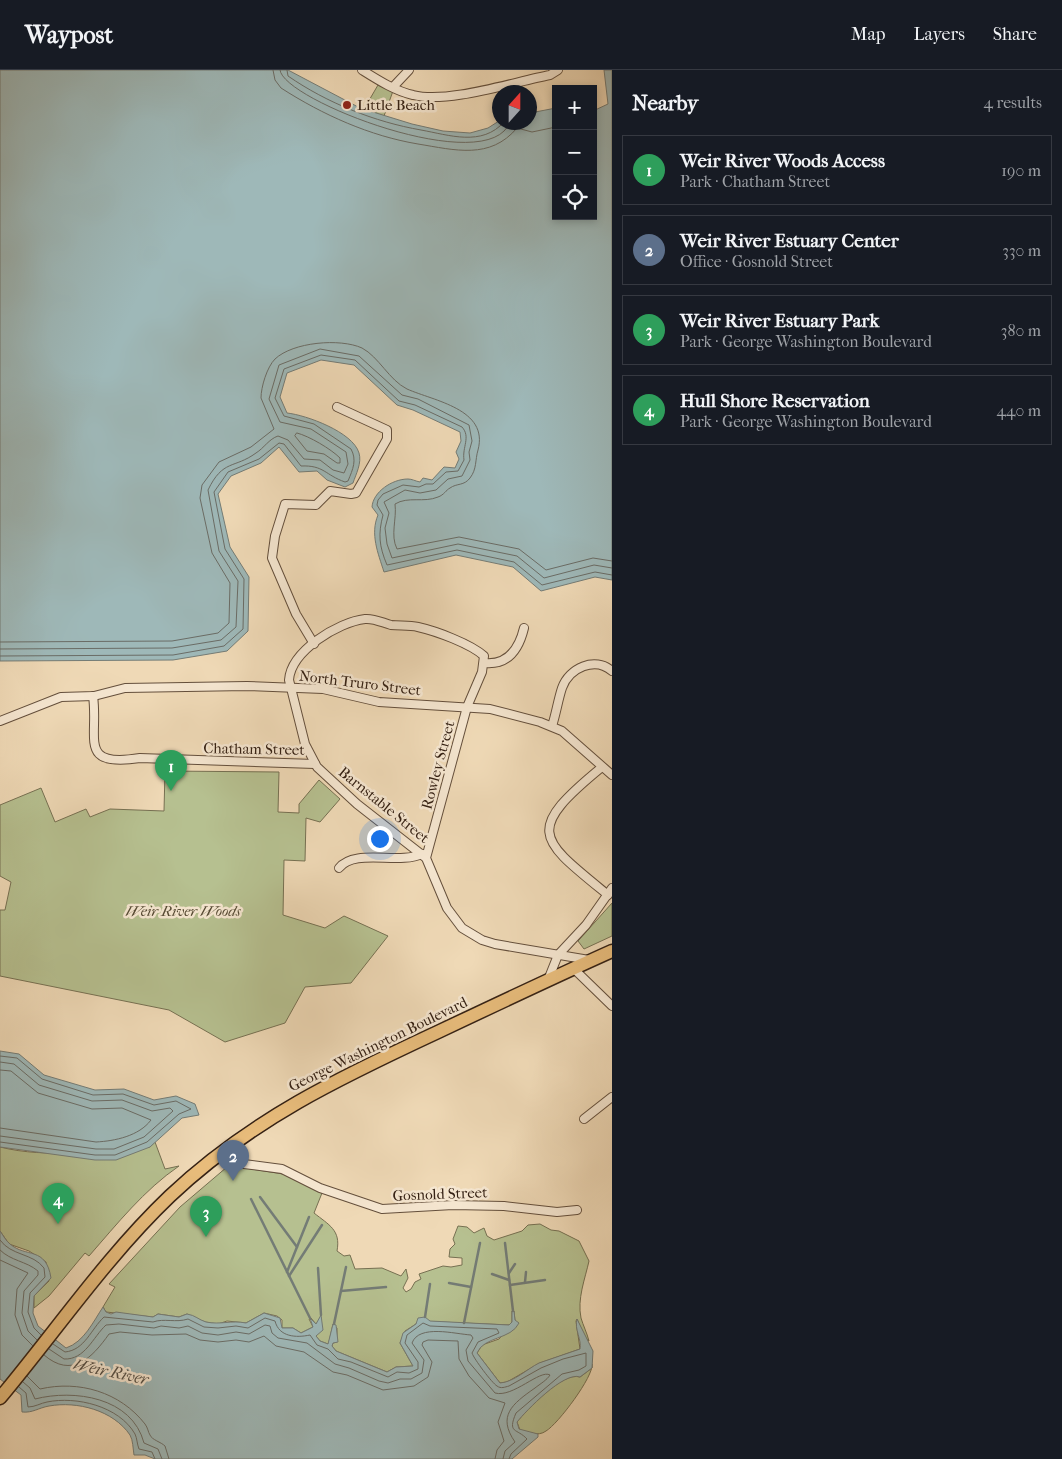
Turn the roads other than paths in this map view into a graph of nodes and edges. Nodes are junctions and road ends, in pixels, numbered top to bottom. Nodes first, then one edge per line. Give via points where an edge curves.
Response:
1 (362, 70) edge
2 (409, 70) edge
3 (558, 70) edge
4 (393, 88) junction
5 (337, 407) dead end
6 (524, 628) dead end
7 (314, 644) junction
8 (485, 663) junction
9 (612, 670) edge
10 (291, 688) junction
11 (93, 696) junction
12 (467, 707) junction
13 (0, 722) edge
14 (552, 726) junction
15 (315, 764) junction
16 (602, 767) junction
17 (612, 776) edge
18 (424, 856) junction
19 (339, 868) dead end
20 (610, 892) edge
21 (612, 951) edge
22 (558, 955) junction
23 (590, 961) junction
24 (574, 968) junction
25 (548, 980) junction
26 (612, 1006) edge
27 (612, 1097) edge
28 (584, 1119) dead end
29 (228, 1147) junction
30 (577, 1210) dead end
31 (4, 1394) edge

1 - 4 street
2 - 4 street
3 - 4 street via 550,76 449,96 415,96
5 - 7 street via 387,430 387,439 356,492 328,492 316,505 285,504 272,558 296,614
6 - 8 street via 510,657 495,664
7 - 8 street via 337,629 372,619 390,625 419,627 466,645 484,656
7 - 10 street via 293,665 288,680
8 - 12 street, Rowley Street
9 - 14 street via 599,663 585,665 572,674 562,687
10 - 11 street, North Truro Street via 126,688
10 - 12 street, North Truro Street via 323,689 379,702
10 - 15 street, Barnstable Street via 305,744
11 - 13 street, North Truro Street via 61,698
11 - 15 street, Chatham Street via 94,744 104,759
12 - 14 street, North Truro Street via 512,713
12 - 18 street, Rowley Street
14 - 16 street, North Truro Street via 577,743
15 - 18 street, Barnstable Street via 357,804
16 - 17 street, North Truro Street
16 - 20 street via 554,813 548,828 549,838 561,856
18 - 19 street via 356,858
18 - 22 street, Barnstable Street via 447,908 467,931 495,944
20 - 22 street
21 - 23 main road, George Washington Boulevard
22 - 23 street, Barnstable Street
22 - 25 street
23 - 24 main road, George Washington Boulevard
24 - 25 main road, George Washington Boulevard
24 - 26 street
25 - 29 main road, George Washington Boulevard via 337,1079 275,1114
27 - 28 street
29 - 30 street, Gosnold Street via 244,1164 282,1169 320,1188 382,1209 453,1205 557,1212
29 - 31 main road, George Washington Boulevard via 149,1217

